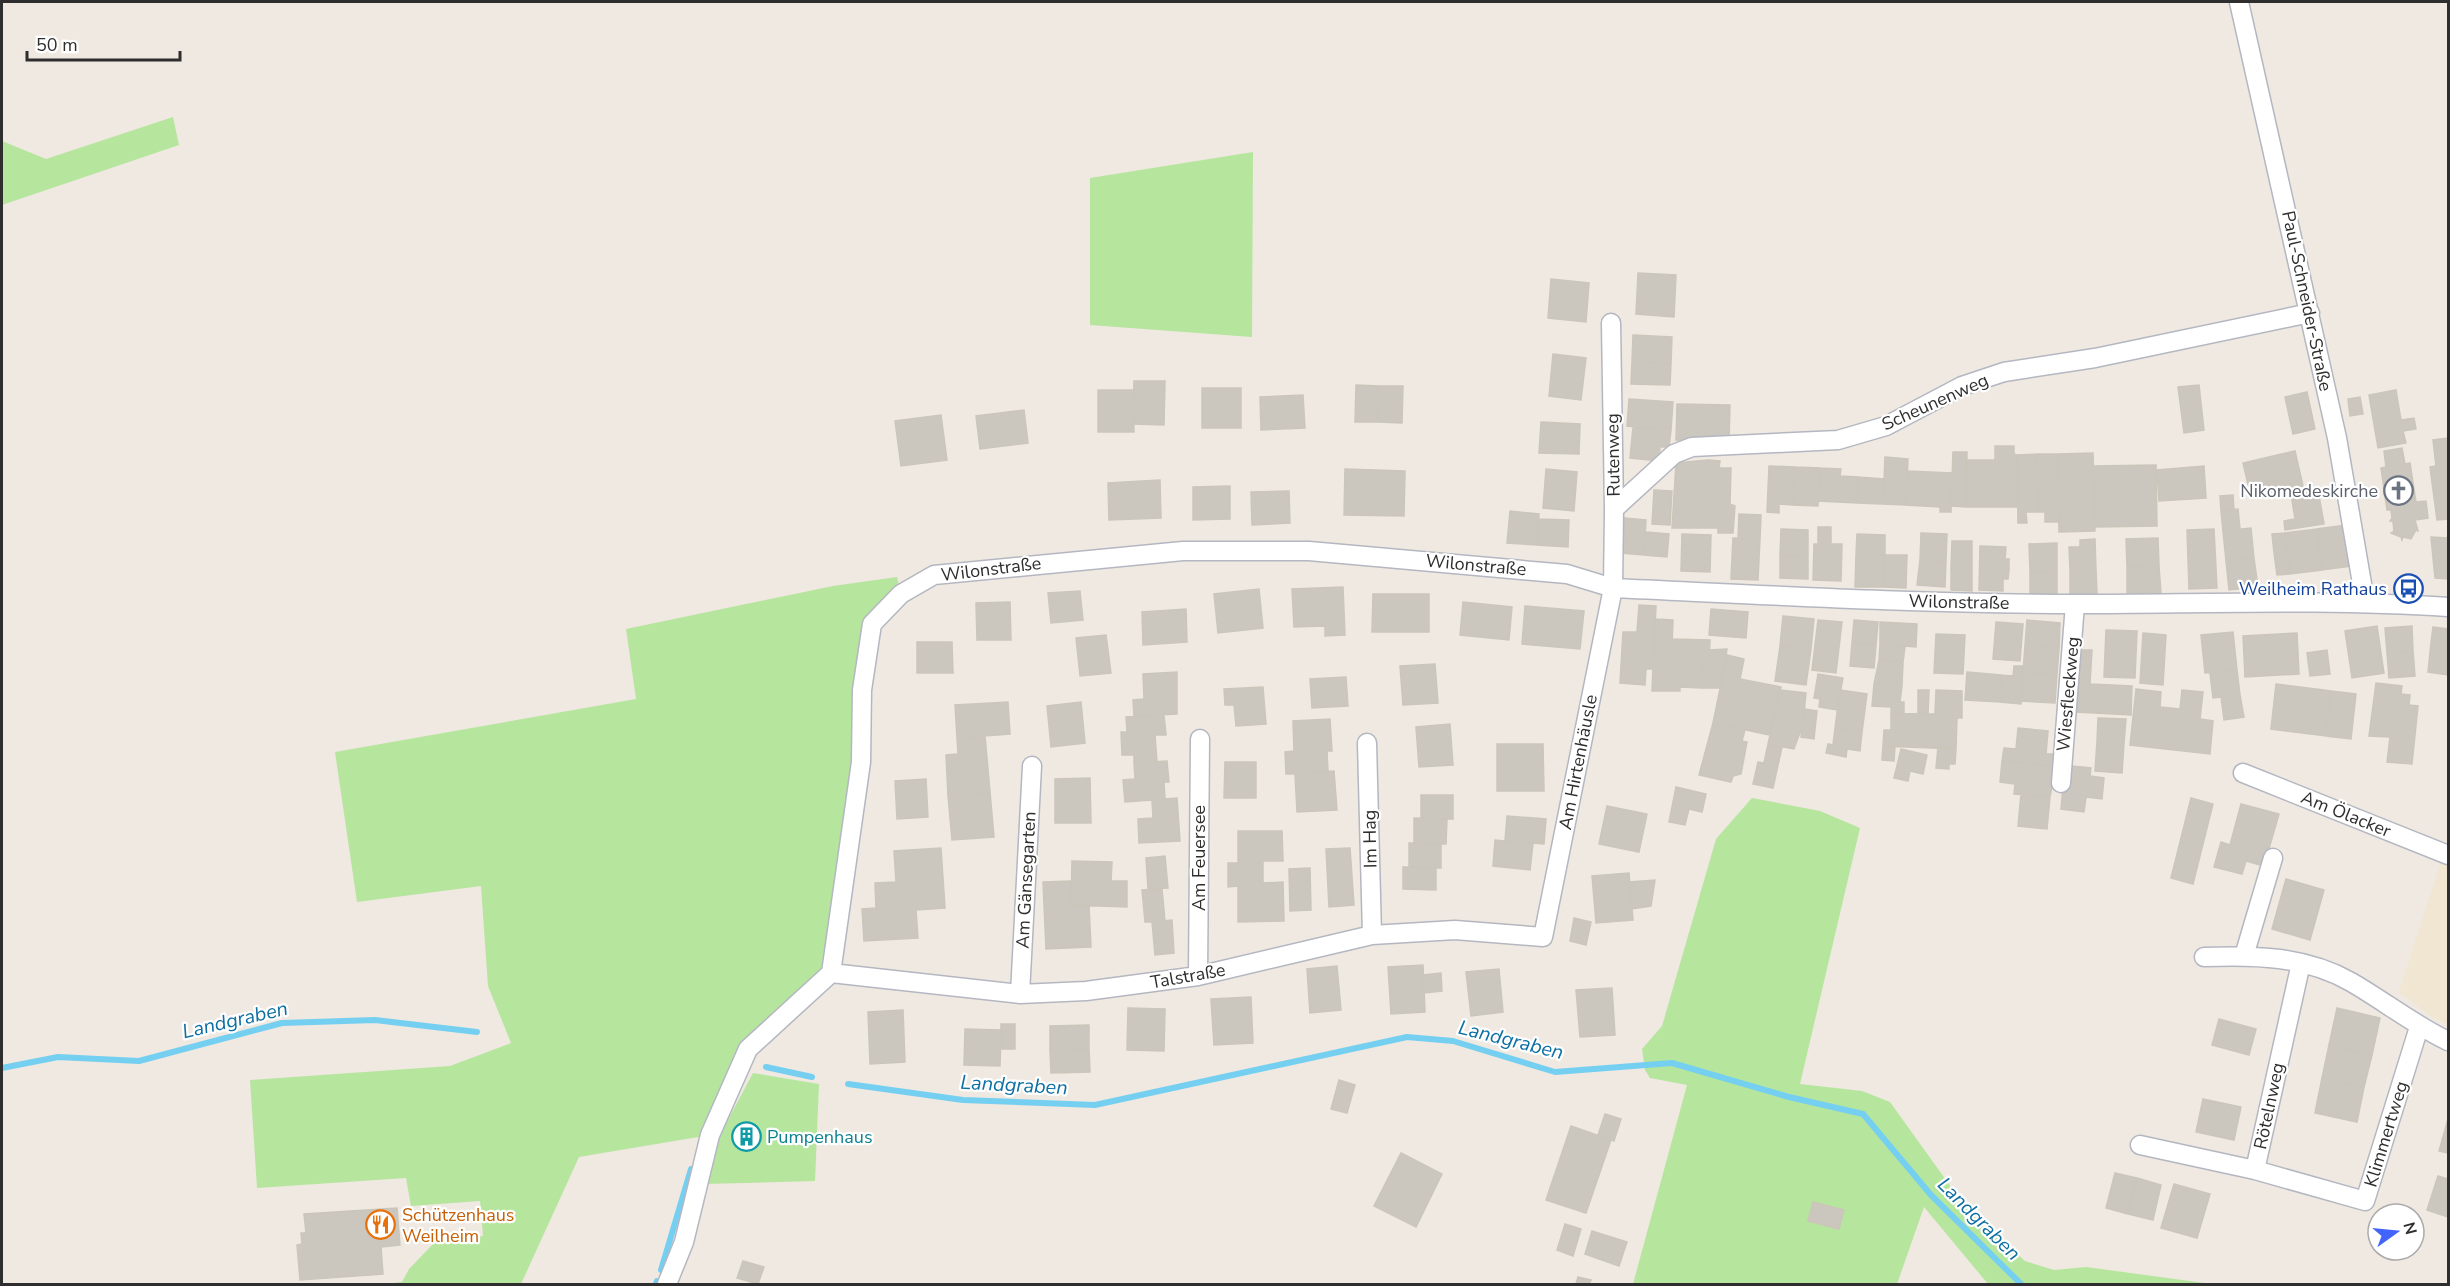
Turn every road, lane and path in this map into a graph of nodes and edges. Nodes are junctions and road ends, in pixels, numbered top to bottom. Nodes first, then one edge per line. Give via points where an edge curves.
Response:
1 (2239, 2) edge
2 (2310, 313) junction
3 (1611, 323) dead end
4 (1614, 509) junction
5 (1613, 588) junction
6 (2365, 601) junction
7 (2075, 604) junction
8 (2448, 607) edge
9 (1200, 739) dead end
10 (1367, 743) dead end
11 (1032, 766) dead end
12 (2243, 773) dead end
13 (2061, 783) dead end
14 (2448, 855) edge
15 (2273, 858) dead end
16 (1372, 935) junction
17 (1543, 937) joint
18 (2244, 956) junction
19 (2204, 957) dead end
20 (2301, 963) junction
21 (831, 973) junction
22 (1198, 976) junction
23 (1020, 994) junction
24 (2419, 1028) junction
25 (2448, 1041) edge
26 (2140, 1145) dead end
27 (2255, 1170) junction
28 (668, 1284) edge

1 - 2 street, Paul-Schneider-Straße
2 - 4 street, Scheunenweg via 2095,358 2004,372 1962,386 1886,426 1838,440 1692,447 1674,454
2 - 6 street, Paul-Schneider-Straße via 2351,510
3 - 4 street, Rutenweg
4 - 5 street, Rutenweg
5 - 7 street, Wilonstraße via 1905,602
5 - 17 street, Am Hirtenhäusle
5 - 21 street, Wilonstraße via 1567,574 1309,551 1183,551 934,575 901,594 872,624 862,690 861,762
6 - 7 street, Wilonstraße
6 - 8 street, Wilonstraße
7 - 13 street, Wiesfleckweg
9 - 22 street, Am Feuersee
10 - 16 street, Im Hag
11 - 23 street, Am Gänsegarten
12 - 14 street, Am Ölacker
15 - 18 street
16 - 17 street, Talstraße via 1455,930
16 - 22 street, Talstraße
18 - 19 street
18 - 20 street via 2261,955
20 - 24 street via 2349,980
20 - 27 street, Rötelnweg
21 - 23 street, Talstraße
21 - 28 street via 748,1049 710,1135 684,1242
22 - 23 street, Talstraße via 1086,991
24 - 25 street
24 - 27 street, Klimmertweg via 2366,1201
26 - 27 street, Rötelnweg

